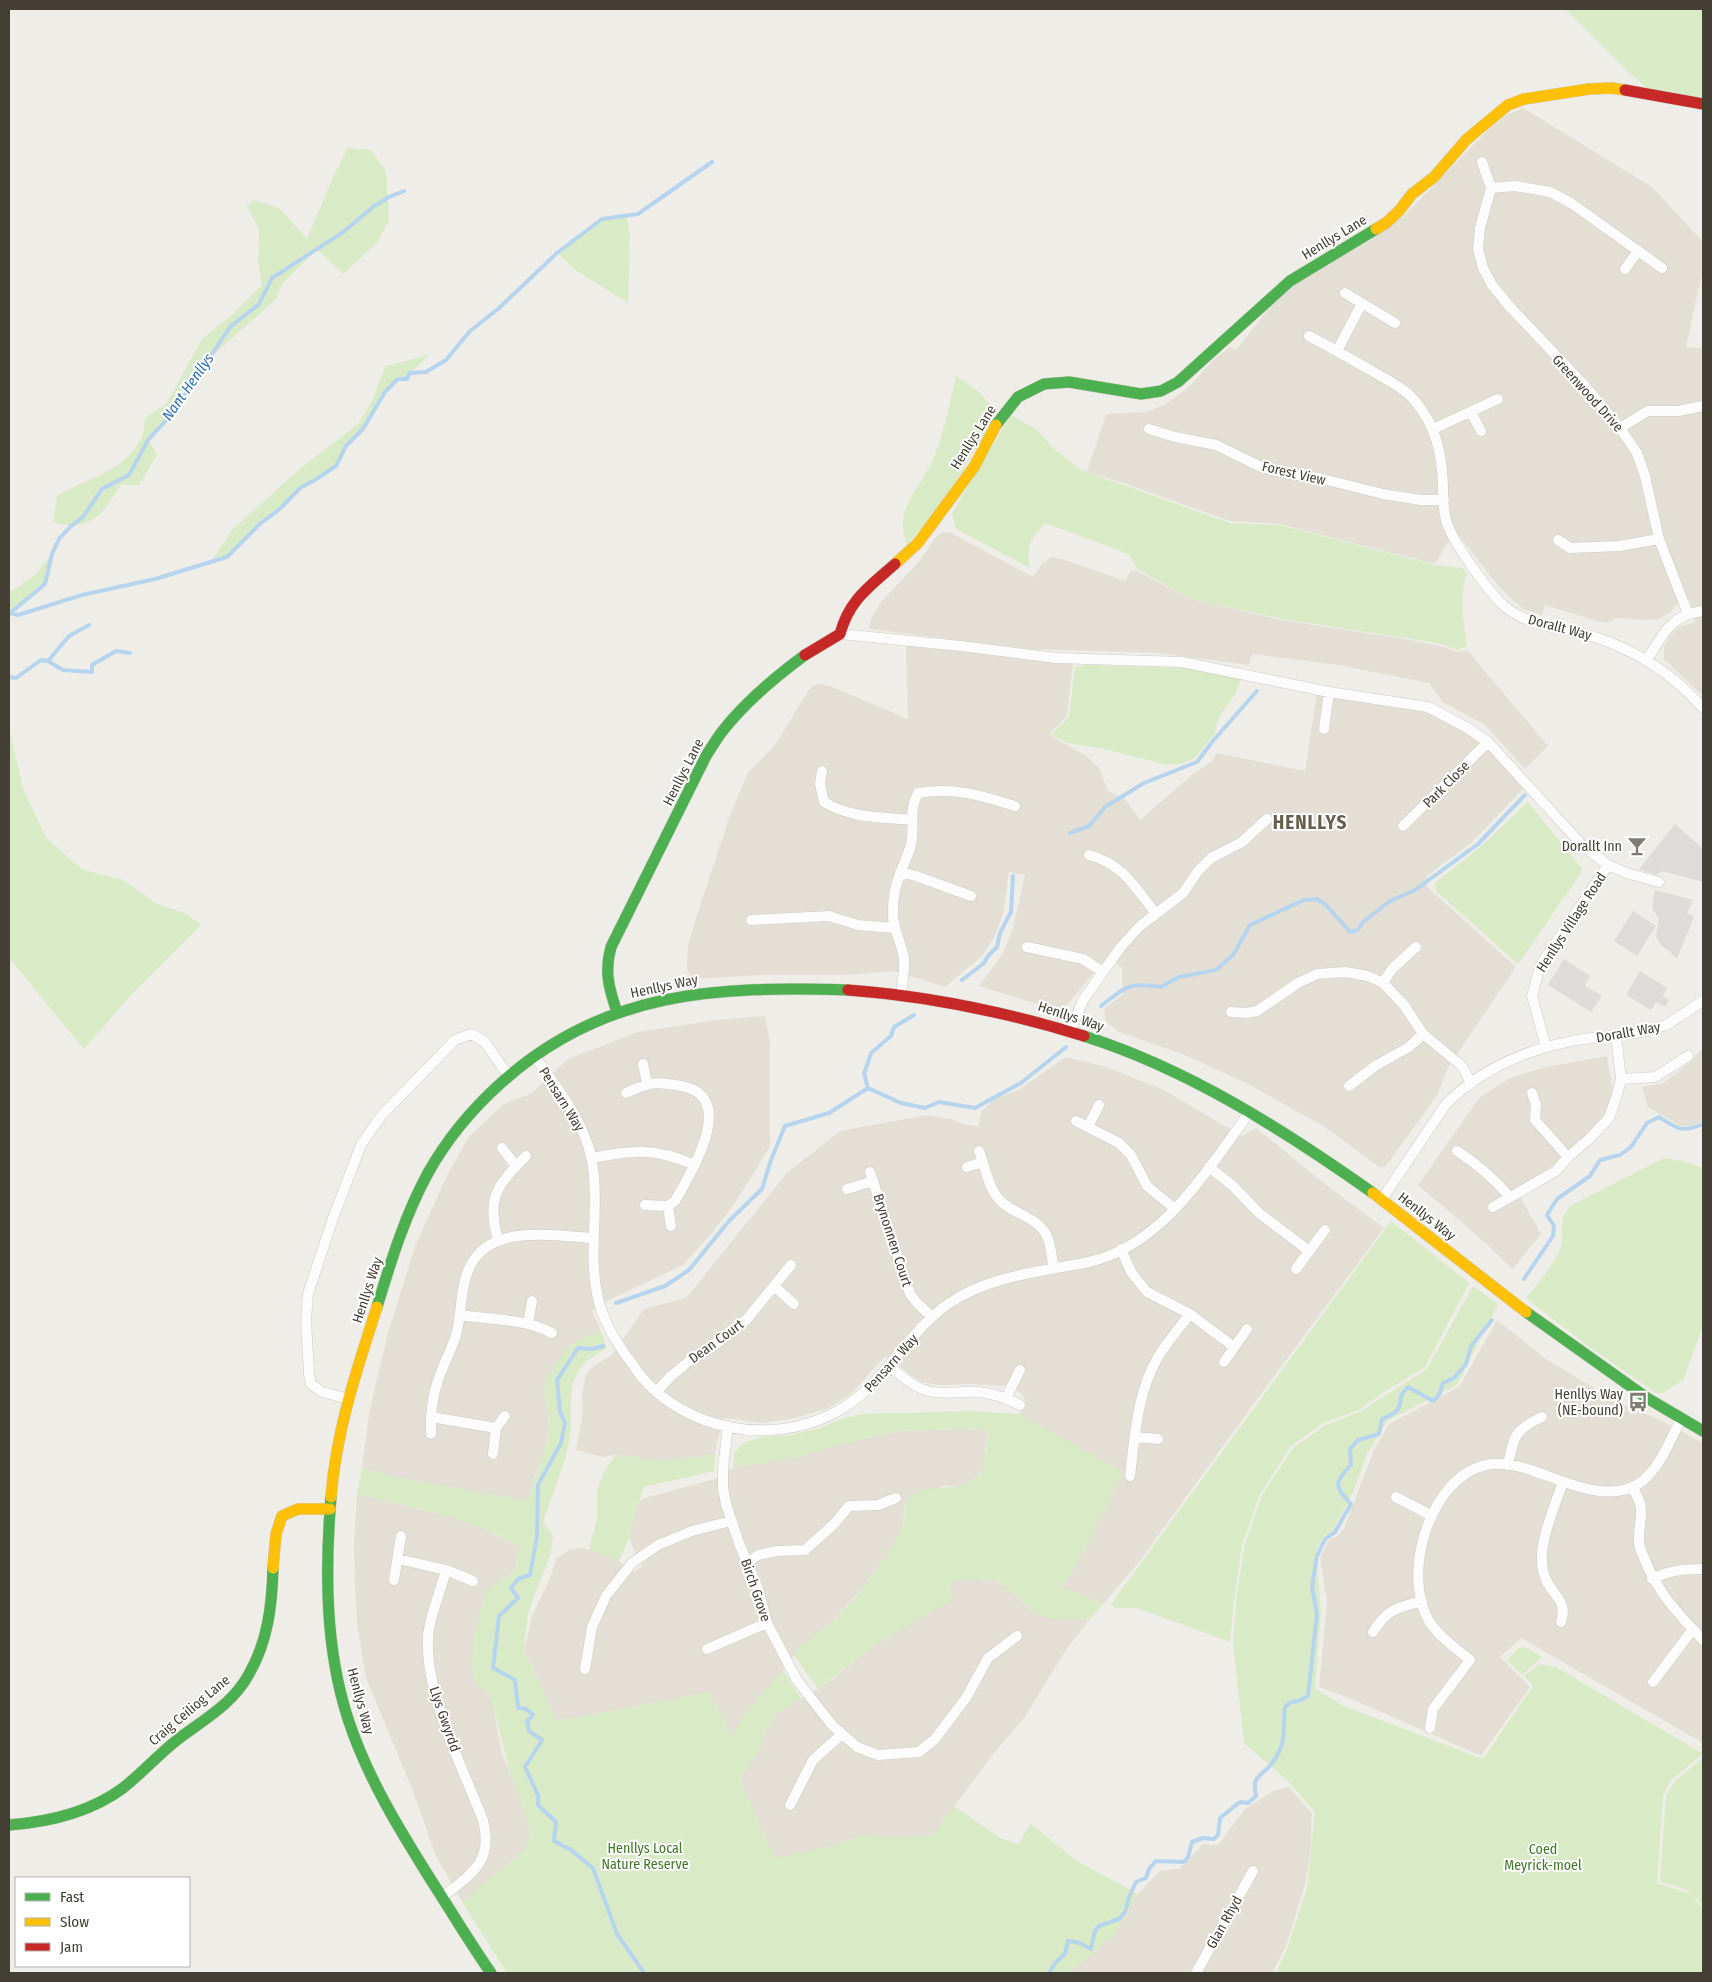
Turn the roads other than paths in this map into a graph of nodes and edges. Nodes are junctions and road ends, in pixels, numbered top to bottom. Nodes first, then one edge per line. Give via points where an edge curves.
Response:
1 (1703, 104) edge
2 (1482, 162) dead end
3 (1491, 188) junction
4 (1638, 251) junction
5 (1662, 268) dead end
6 (1625, 269) dead end
7 (1345, 293) dead end
8 (1362, 303) junction
9 (1395, 323) dead end
10 (1309, 336) dead end
11 (1337, 351) junction
12 (1498, 399) dead end
13 (1703, 406) edge
14 (1471, 412) junction
15 (1620, 428) junction
16 (1433, 429) junction
17 (1149, 430) dead end
18 (1481, 431) dead end
19 (1444, 500) junction
20 (1659, 539) junction
21 (1558, 540) dead end
22 (1703, 611) edge
23 (1688, 614) junction
24 (840, 634) junction
25 (1647, 660) junction
26 (1329, 692) junction
27 (1703, 708) edge
28 (1324, 729) dead end
29 (1488, 742) junction
30 (822, 771) dead end
31 (1015, 806) dead end
32 (1267, 819) dead end
33 (911, 820) junction
34 (1403, 826) dead end
35 (1089, 855) dead end
36 (1608, 864) junction
37 (900, 872) junction
38 (1659, 882) dead end
39 (971, 896) dead end
40 (1156, 914) junction
41 (751, 920) dead end
42 (894, 928) junction
43 (1416, 946) dead end
44 (1027, 947) dead end
45 (1103, 972) junction
46 (1383, 983) junction
47 (901, 993) junction
48 (1703, 1001) edge
49 (616, 1012) junction
50 (1231, 1012) dead end
51 (1070, 1031) junction
52 (1423, 1034) junction
53 (1616, 1036) junction
54 (1546, 1047) junction
55 (1688, 1056) dead end
56 (535, 1057) junction
57 (643, 1064) dead end
58 (508, 1075) junction
59 (1621, 1079) junction
60 (647, 1083) junction
61 (1471, 1083) junction
62 (1349, 1086) dead end
63 (626, 1093) dead end
64 (1532, 1093) dead end
65 (1100, 1105) dead end
66 (1250, 1112) junction
67 (1076, 1121) dead end
68 (1088, 1127) junction
69 (502, 1148) dead end
70 (978, 1151) dead end
71 (1458, 1151) dead end
72 (526, 1156) dead end
73 (1568, 1157) junction
74 (591, 1158) junction
75 (983, 1162) junction
76 (695, 1164) junction
77 (516, 1166) junction
78 (967, 1167) dead end
79 (1209, 1167) junction
80 (847, 1189) dead end
81 (1510, 1196) junction
82 (1382, 1199) junction
83 (645, 1204) dead end
84 (668, 1206) junction
85 (1493, 1207) dead end
86 (1175, 1209) junction
87 (671, 1226) dead end
88 (1325, 1230) dead end
89 (594, 1238) junction
90 (498, 1240) junction
91 (1122, 1249) junction
92 (1309, 1250) junction
93 (791, 1265) dead end
94 (1053, 1267) junction
95 (1296, 1269) dead end
96 (774, 1286) junction
97 (532, 1301) dead end
98 (794, 1304) dead end
99 (1190, 1314) junction
100 (460, 1315) junction
101 (932, 1317) junction
102 (528, 1324) junction
103 (1247, 1329) dead end
104 (552, 1333) dead end
105 (1234, 1347) junction
106 (1224, 1362) dead end
107 (889, 1366) junction
108 (1020, 1370) dead end
109 (657, 1392) junction
110 (1006, 1398) junction
111 (349, 1399) junction
112 (1020, 1405) dead end
113 (505, 1416) dead end
114 (431, 1417) junction
115 (1542, 1417) dead end
116 (1681, 1419) junction
117 (728, 1426) junction
118 (496, 1428) junction
119 (1703, 1430) edge
120 (431, 1434) dead end
121 (1134, 1437) junction
122 (1158, 1439) dead end
123 (493, 1454) dead end
124 (1508, 1465) junction
125 (1130, 1476) dead end
126 (1563, 1482) junction
127 (1632, 1488) junction
128 (1396, 1497) dead end
129 (896, 1498) dead end
130 (330, 1510) junction
131 (1432, 1516) junction
132 (731, 1521) junction
133 (402, 1536) dead end
134 (398, 1558) junction
135 (748, 1562) junction
136 (1703, 1569) edge
137 (446, 1570) junction
138 (1652, 1579) junction
139 (394, 1580) dead end
140 (473, 1580) dead end
141 (1422, 1601) junction
142 (1561, 1622) dead end
143 (767, 1623) junction
144 (1693, 1629) junction
145 (1373, 1632) dead end
146 (1016, 1636) dead end
147 (1703, 1640) edge
148 (707, 1649) dead end
149 (585, 1669) dead end
150 (1653, 1682) dead end
151 (1430, 1728) dead end
152 (842, 1734) junction
153 (790, 1805) dead end
154 (9, 1825) edge
155 (1253, 1872) dead end
156 (442, 1897) junction
157 (491, 1973) edge
158 (1196, 1973) edge

1 - 24 street, Henllys Lane via 1611,88 1524,99 1508,105 1467,139 1434,177 1412,194 1386,223 1290,281 1178,382 1160,391 1141,394 1070,382 1044,384 1018,397 996,424 974,467 918,543 856,600 844,618
2 - 3 street
3 - 4 street via 1515,186 1550,192 1571,203
3 - 15 street, Greenwood Drive via 1480,228 1478,249 1482,268 1510,307
4 - 5 street
4 - 6 street
7 - 8 street
8 - 9 street
8 - 11 street
10 - 11 street, Dorallt Way
11 - 16 street, Dorallt Way via 1398,387 1414,400
12 - 14 street
13 - 15 street via 1678,411 1648,411
14 - 16 street
14 - 18 street
15 - 20 street, Greenwood Drive via 1638,453
16 - 19 street, Dorallt Way via 1440,449
17 - 19 street, Forest View via 1216,445 1261,467 1290,474 1383,494
19 - 25 street, Dorallt Way via 1450,533 1503,604 1522,617 1596,637
20 - 21 street via 1618,546 1570,548
20 - 23 street, Greenwood Drive
22 - 23 street
23 - 25 street via 1671,624
24 - 26 street via 1056,658 1182,662
24 - 49 street, Henllys Lane via 786,670 721,733 706,756 611,947 606,971
25 - 27 street, Dorallt Way via 1685,688
26 - 28 street
26 - 29 street via 1428,707
29 - 34 street, Park Close
29 - 36 street via 1582,845
30 - 33 street via 820,784 824,802 836,810
31 - 33 street via 953,790 929,791 918,793 913,802
32 - 40 street via 1242,842 1212,858 1183,893
33 - 37 street via 909,853
35 - 40 street via 1104,859 1124,874
36 - 38 street
36 - 54 street, Henllys Village Road via 1540,966 1535,980 1532,996
37 - 39 street
37 - 42 street via 895,888
40 - 45 street via 1140,926
41 - 42 street via 828,916 858,925
42 - 47 street via 904,961
43 - 46 street via 1392,969
44 - 45 street via 1083,960
45 - 51 street via 1083,1000
46 - 50 street via 1368,976 1344,972 1317,974 1257,1011
46 - 52 street via 1404,1005
47 - 49 street, Henllys Way via 856,989 750,988 690,994
47 - 51 street, Henllys Way via 979,1007
48 - 53 street, Dorallt Way via 1666,1025
49 - 56 street, Henllys Way via 562,1038
51 - 66 street, Henllys Way via 1168,1070
52 - 61 street via 1462,1066
52 - 62 street via 1409,1047 1375,1066
53 - 54 street, Dorallt Way
53 - 59 street
54 - 61 street via 1524,1054
55 - 59 street via 1655,1077
56 - 58 street, Henllys Way
56 - 74 street, Pensarn Way via 576,1117
57 - 60 street
58 - 111 street, Henllys Way via 456,1130 414,1198
58 - 111 street via 484,1041 471,1034 456,1040 381,1116 361,1145 308,1294 306,1320 311,1384 322,1392
59 - 73 street via 1609,1118
60 - 63 street
60 - 76 street via 686,1087 698,1091 705,1100 708,1134
61 - 82 street via 1446,1104
64 - 73 street via 1536,1105 1535,1120
65 - 68 street
66 - 79 street, Pensarn Way
66 - 82 street, Henllys Way
67 - 68 street
68 - 86 street via 1119,1143 1131,1155 1147,1186
69 - 77 street
70 - 75 street
71 - 81 street
72 - 77 street
73 - 81 street via 1556,1172
74 - 76 street via 643,1151
74 - 89 street, Pensarn Way
75 - 78 street
75 - 94 street via 998,1199 1034,1222 1046,1234
76 - 84 street via 675,1200
77 - 90 street via 497,1191 494,1223
79 - 86 street, Pensarn Way
79 - 92 street via 1259,1213
80 - 101 street, Brynonnen Court via 871,1176 910,1294
81 - 85 street
82 - 116 street, Henllys Way via 1507,1299 1621,1381
83 - 84 street
84 - 87 street
86 - 91 street, Pensarn Way via 1147,1234
88 - 92 street
89 - 90 street via 527,1235
89 - 109 street, Pensarn Way via 597,1296 603,1316 640,1375
90 - 100 street via 484,1249 468,1269
91 - 94 street, Pensarn Way via 1090,1261
91 - 99 street via 1131,1272 1147,1292
92 - 95 street
93 - 96 street, Dean Court
94 - 101 street, Pensarn Way via 973,1290
96 - 98 street
96 - 109 street, Dean Court via 747,1319 688,1362
97 - 102 street
99 - 105 street
99 - 121 street via 1158,1356 1149,1375 1140,1400
100 - 102 street
100 - 114 street via 454,1342 437,1382
101 - 107 street, Pensarn Way
102 - 104 street
103 - 105 street
105 - 106 street
107 - 110 street via 928,1391 947,1394 978,1392
107 - 117 street, Pensarn Way via 869,1390 852,1403 811,1423 769,1432
108 - 110 street
109 - 117 street, Pensarn Way via 690,1414
110 - 112 street
111 - 130 street, Henllys Way via 337,1450
113 - 118 street
114 - 118 street
114 - 120 street
115 - 124 street via 1525,1425 1513,1438
116 - 119 street, Henllys Way
116 - 127 street via 1654,1468
117 - 132 street, Birch Grove via 723,1488
118 - 123 street
121 - 122 street
121 - 125 street
124 - 126 street
124 - 131 street via 1486,1464 1464,1474 1450,1486
126 - 127 street via 1600,1492
126 - 142 street via 1544,1541 1542,1560 1546,1580 1564,1612
127 - 138 street via 1642,1511 1639,1543
128 - 131 street
129 - 135 street via 878,1505 849,1506 805,1550 777,1551 758,1555
130 - 154 street, Craig Ceiliog Lane via 305,1508 291,1511 277,1524 270,1618 261,1651 238,1691 122,1789 103,1801 84,1810
130 - 156 street, Henllys Way via 326,1550 331,1636 349,1724 388,1810
131 - 141 street via 1422,1540 1418,1564
132 - 135 street, Birch Grove
132 - 149 street via 692,1531 658,1545 632,1563 606,1596 592,1627
133 - 134 street
134 - 137 street
134 - 139 street
135 - 143 street, Birch Grove
136 - 138 street via 1666,1572
137 - 140 street
137 - 156 street, Llys Gwyrdd via 428,1635 430,1670 435,1696 486,1833 485,1847 476,1871
138 - 144 street
141 - 145 street via 1382,1617
141 - 151 street via 1429,1620 1440,1634 1470,1660 1433,1709
143 - 148 street
143 - 152 street, Birch Grove via 797,1680
144 - 147 street
144 - 150 street
146 - 152 street, Birch Grove via 988,1658 966,1698 935,1740 919,1752 878,1755 857,1747
152 - 153 street via 814,1760
155 - 158 street, Glan Rhyd
156 - 157 street, Henllys Way

